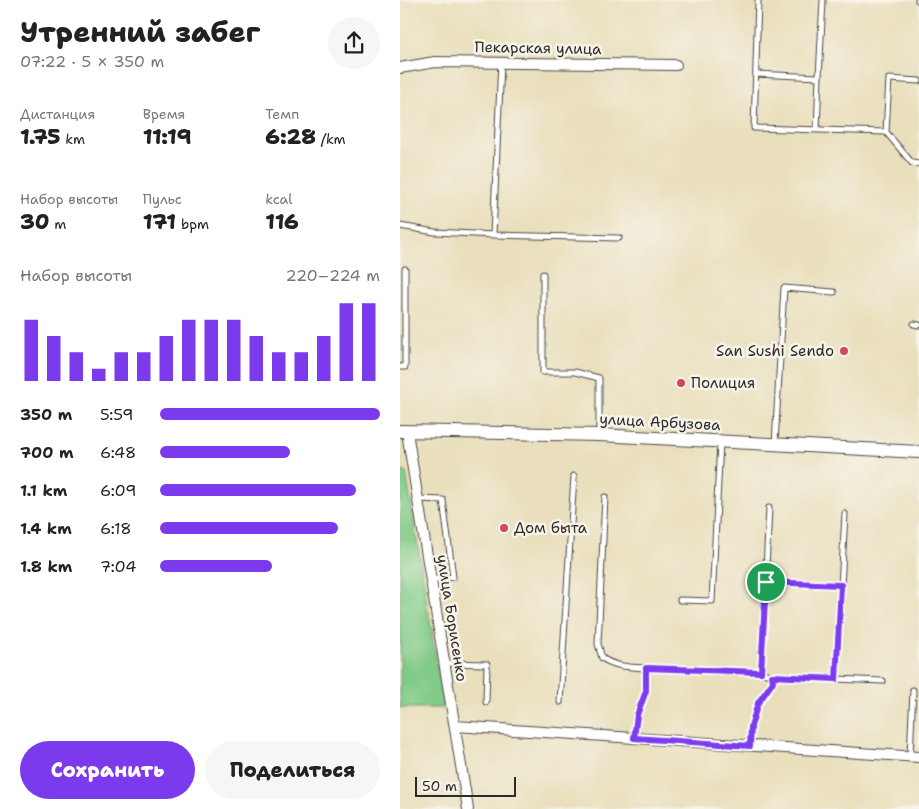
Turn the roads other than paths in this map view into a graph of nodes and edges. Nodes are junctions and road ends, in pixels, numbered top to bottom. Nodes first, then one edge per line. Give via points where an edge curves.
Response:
1 (758, 0) edge
2 (823, 0) edge
3 (501, 63) junction
4 (676, 65) dead end
5 (400, 68) edge
6 (756, 74) junction
7 (819, 76) junction
8 (919, 81) edge
9 (818, 130) junction
10 (886, 132) junction
11 (919, 164) edge
12 (400, 226) edge
13 (493, 235) junction
14 (618, 238) dead end
15 (405, 268) dead end
16 (543, 274) dead end
17 (834, 292) dead end
18 (400, 367) edge
19 (404, 432) edge
20 (599, 435) junction
21 (720, 442) junction
22 (774, 444) junction
23 (919, 452) edge
24 (574, 476) dead end
25 (605, 497) dead end
26 (418, 499) junction
27 (769, 508) dead end
28 (845, 514) dead end
29 (431, 580) junction
30 (766, 582) junction
31 (841, 585) junction
32 (680, 600) dead end
33 (444, 663) junction
34 (646, 668) junction
35 (761, 672) junction
36 (772, 676) junction
37 (836, 679) junction
38 (883, 681) dead end
39 (913, 690) dead end
40 (486, 702) dead end
41 (560, 702) dead end
42 (454, 726) junction
43 (634, 738) junction
44 (750, 746) junction
45 (914, 757) edge
46 (468, 809) edge

1 - 6 lane
2 - 7 lane
3 - 4 street, Пекарская улица
3 - 5 street, Пекарская улица via 435,62
3 - 13 lane
6 - 7 lane
6 - 9 lane via 754,128
7 - 9 lane
8 - 10 lane via 889,79
9 - 10 lane
10 - 11 lane via 912,163
12 - 13 lane via 435,232
13 - 14 lane
15 - 18 lane via 405,367
16 - 20 lane via 543,372 575,372 599,378
17 - 22 lane via 784,288
19 - 20 street, улица Арбузова
19 - 26 street, улица Борисенко
20 - 21 street, улица Арбузова
21 - 22 street, улица Арбузова
21 - 32 lane via 712,601
22 - 23 street, улица Арбузова
24 - 41 lane
25 - 34 lane via 599,651 602,658 610,663
26 - 29 street, улица Борисенко
26 - 29 lane via 443,500 453,577
27 - 30 lane
28 - 31 lane
29 - 33 street, улица Борисенко
30 - 31 lane
30 - 35 lane
31 - 37 lane
33 - 40 lane via 488,664
33 - 42 street, улица Борисенко
34 - 35 lane
34 - 43 lane via 646,691 637,715
35 - 36 lane
36 - 37 lane
36 - 44 lane via 773,682 758,703 751,726
37 - 38 lane
39 - 45 lane
42 - 43 street
42 - 46 street, улица Борисенко
43 - 44 street
44 - 45 street

